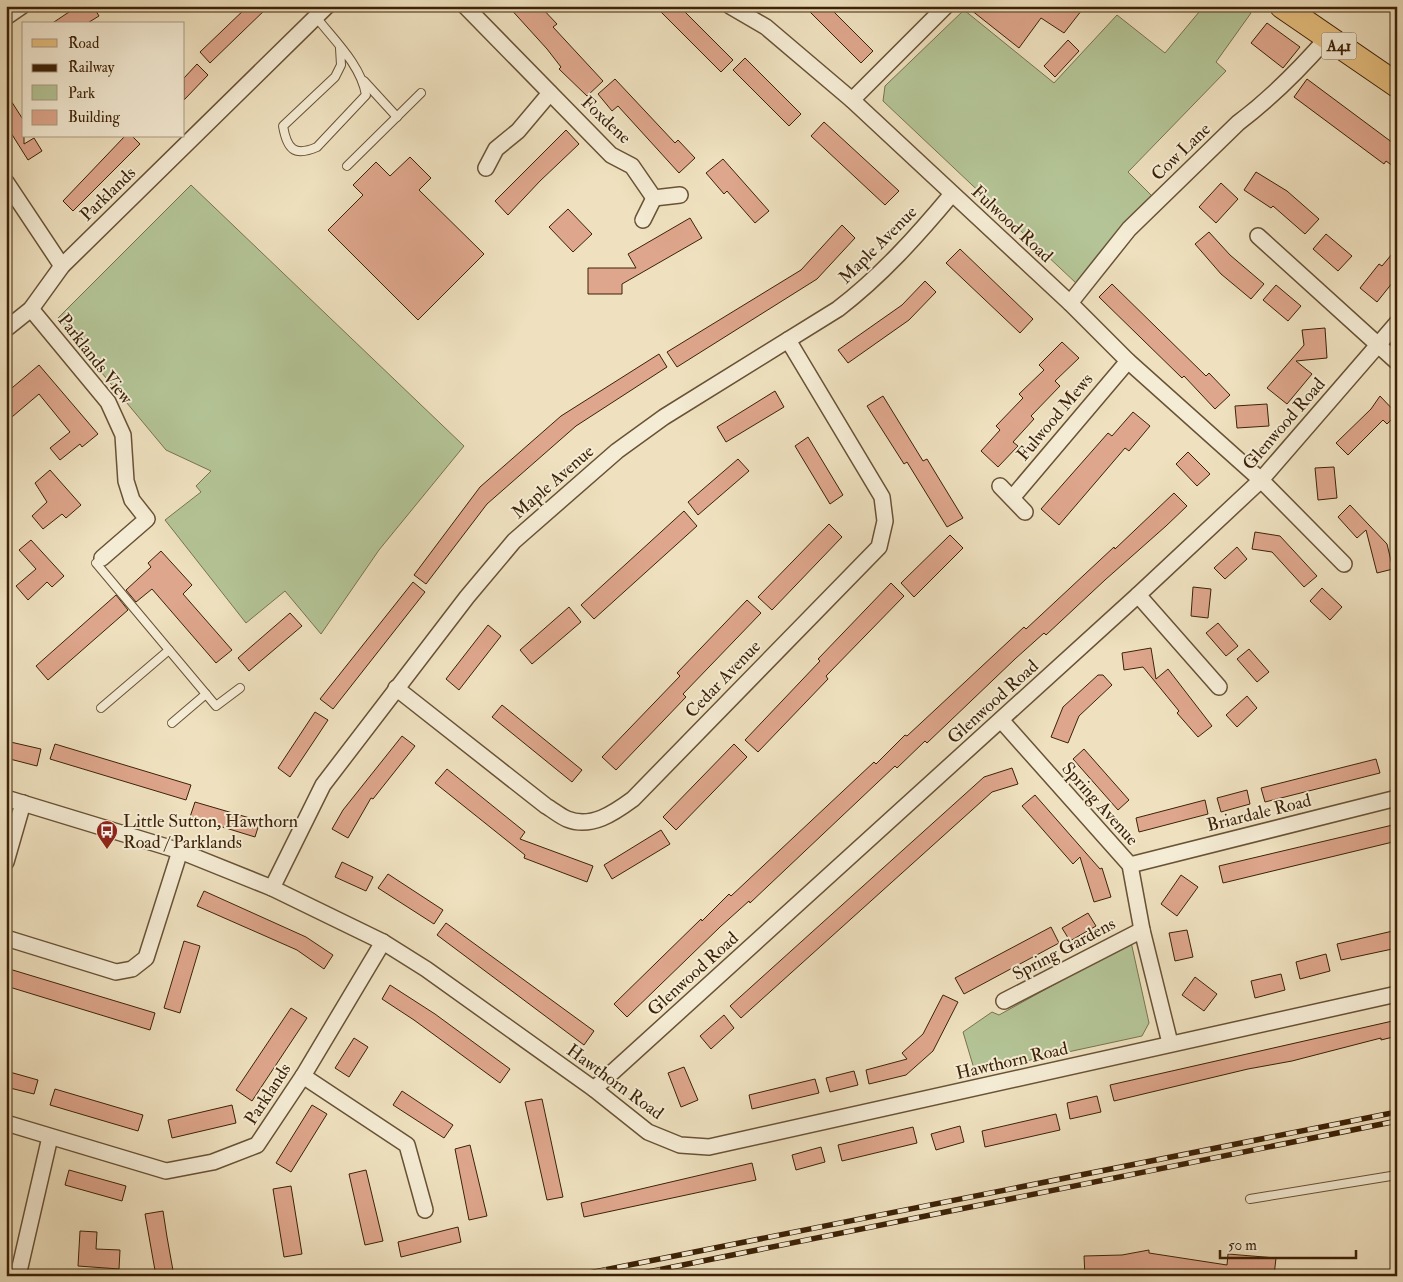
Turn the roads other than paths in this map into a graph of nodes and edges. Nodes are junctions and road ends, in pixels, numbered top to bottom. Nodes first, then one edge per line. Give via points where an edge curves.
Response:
1 (22, 6) edge
2 (465, 6) edge
3 (730, 6) edge
4 (946, 6) edge
5 (1282, 6) edge
6 (321, 11) edge
7 (6, 17) edge
8 (1328, 38) junction
9 (340, 48) junction
10 (364, 81) junction
11 (1397, 85) edge
12 (421, 93) dead end
13 (550, 93) junction
14 (852, 100) junction
15 (397, 117) junction
16 (346, 166) dead end
17 (486, 168) dead end
18 (6, 182) edge
19 (952, 194) junction
20 (680, 196) dead end
21 (654, 198) junction
22 (643, 220) dead end
23 (1258, 236) dead end
24 (62, 266) junction
25 (1070, 303) junction
26 (31, 309) junction
27 (1397, 323) edge
28 (6, 329) edge
29 (788, 340) junction
30 (1378, 345) junction
31 (1128, 361) junction
32 (1397, 362) edge
33 (1261, 480) junction
34 (1000, 486) dead end
35 (1012, 498) junction
36 (1025, 512) dead end
37 (102, 558) joint
38 (1344, 564) dead end
39 (1138, 595) junction
40 (169, 650) junction
41 (1219, 687) dead end
42 (240, 688) dead end
43 (396, 688) junction
44 (206, 694) junction
45 (102, 708) dead end
46 (1001, 720) junction
47 (172, 723) dead end
48 (6, 798) edge
49 (1397, 798) edge
50 (23, 803) junction
51 (180, 851) junction
52 (6, 862) edge
53 (1130, 865) junction
54 (272, 888) junction
55 (1142, 930) junction
56 (6, 938) edge
57 (383, 942) junction
58 (1397, 994) edge
59 (1004, 1002) dead end
60 (1170, 1044) junction
61 (302, 1076) junction
62 (594, 1089) junction
63 (6, 1123) edge
64 (50, 1137) junction
65 (1397, 1175) edge
66 (1250, 1199) dead end
67 (425, 1210) dead end
68 (20, 1268) dead end

1 - 7 street
2 - 13 street, Foxdene
3 - 14 street, Fulwood Road via 766,27
4 - 14 street
5 - 8 main road, A41
6 - 9 lane
6 - 24 street, Parklands
8 - 11 main road, A41
8 - 25 street, Cow Lane via 1302,67 1238,123 1129,229
9 - 10 lane
9 - 10 lane via 341,65 335,77 283,126 289,146 297,152 317,147 366,95
10 - 15 lane
12 - 15 lane
13 - 17 street via 518,131 496,149
13 - 21 street, Foxdene via 611,154 632,166
14 - 19 street, Fulwood Road
15 - 16 lane
18 - 24 street
19 - 25 street, Fulwood Road
19 - 29 street, Maple Avenue via 920,233 856,295
20 - 21 street
21 - 22 street
23 - 30 street
24 - 26 street, Parklands
25 - 31 street, Fulwood Road
26 - 28 street, Parklands
26 - 37 street, Parklands View via 108,402 123,435 126,481 132,500 147,520
27 - 30 street, Glenwood Road
29 - 43 street, Maple Avenue via 664,417 617,451 514,541
29 - 43 street, Cedar Avenue via 882,497 885,521 879,547 633,799 612,815 598,820 568,820
30 - 32 street
30 - 33 street, Glenwood Road
31 - 33 street, Fulwood Road
31 - 35 street, Fulwood Mews
33 - 38 street, Fulwood Road
33 - 39 street, Glenwood Road
34 - 35 street
35 - 36 street
37 - 40 lane via 96,563
39 - 41 street
39 - 46 street, Glenwood Road
40 - 44 lane
40 - 45 lane
42 - 44 lane via 216,706
43 - 54 street, Maple Avenue via 323,785
44 - 47 lane
46 - 53 street, Spring Avenue
46 - 62 street, Glenwood Road
48 - 50 street, Hawthorn Road
49 - 53 street, Briardale Road
50 - 51 street, Hawthorn Road
50 - 52 street
51 - 54 street, Hawthorn Road
51 - 56 street via 146,958 132,969 116,972
53 - 55 street, Spring Avenue
54 - 57 street, Hawthorn Road
55 - 59 street, Spring Gardens
55 - 60 street, Spring Avenue
57 - 61 street, Parklands
57 - 62 street, Hawthorn Road
58 - 60 street, Hawthorn Road
60 - 62 street, Hawthorn Road via 709,1147 680,1145 648,1132
61 - 64 street, Parklands via 257,1145 213,1162 166,1171
61 - 67 street via 407,1145
63 - 64 street, Parklands
64 - 68 street
65 - 66 lane

